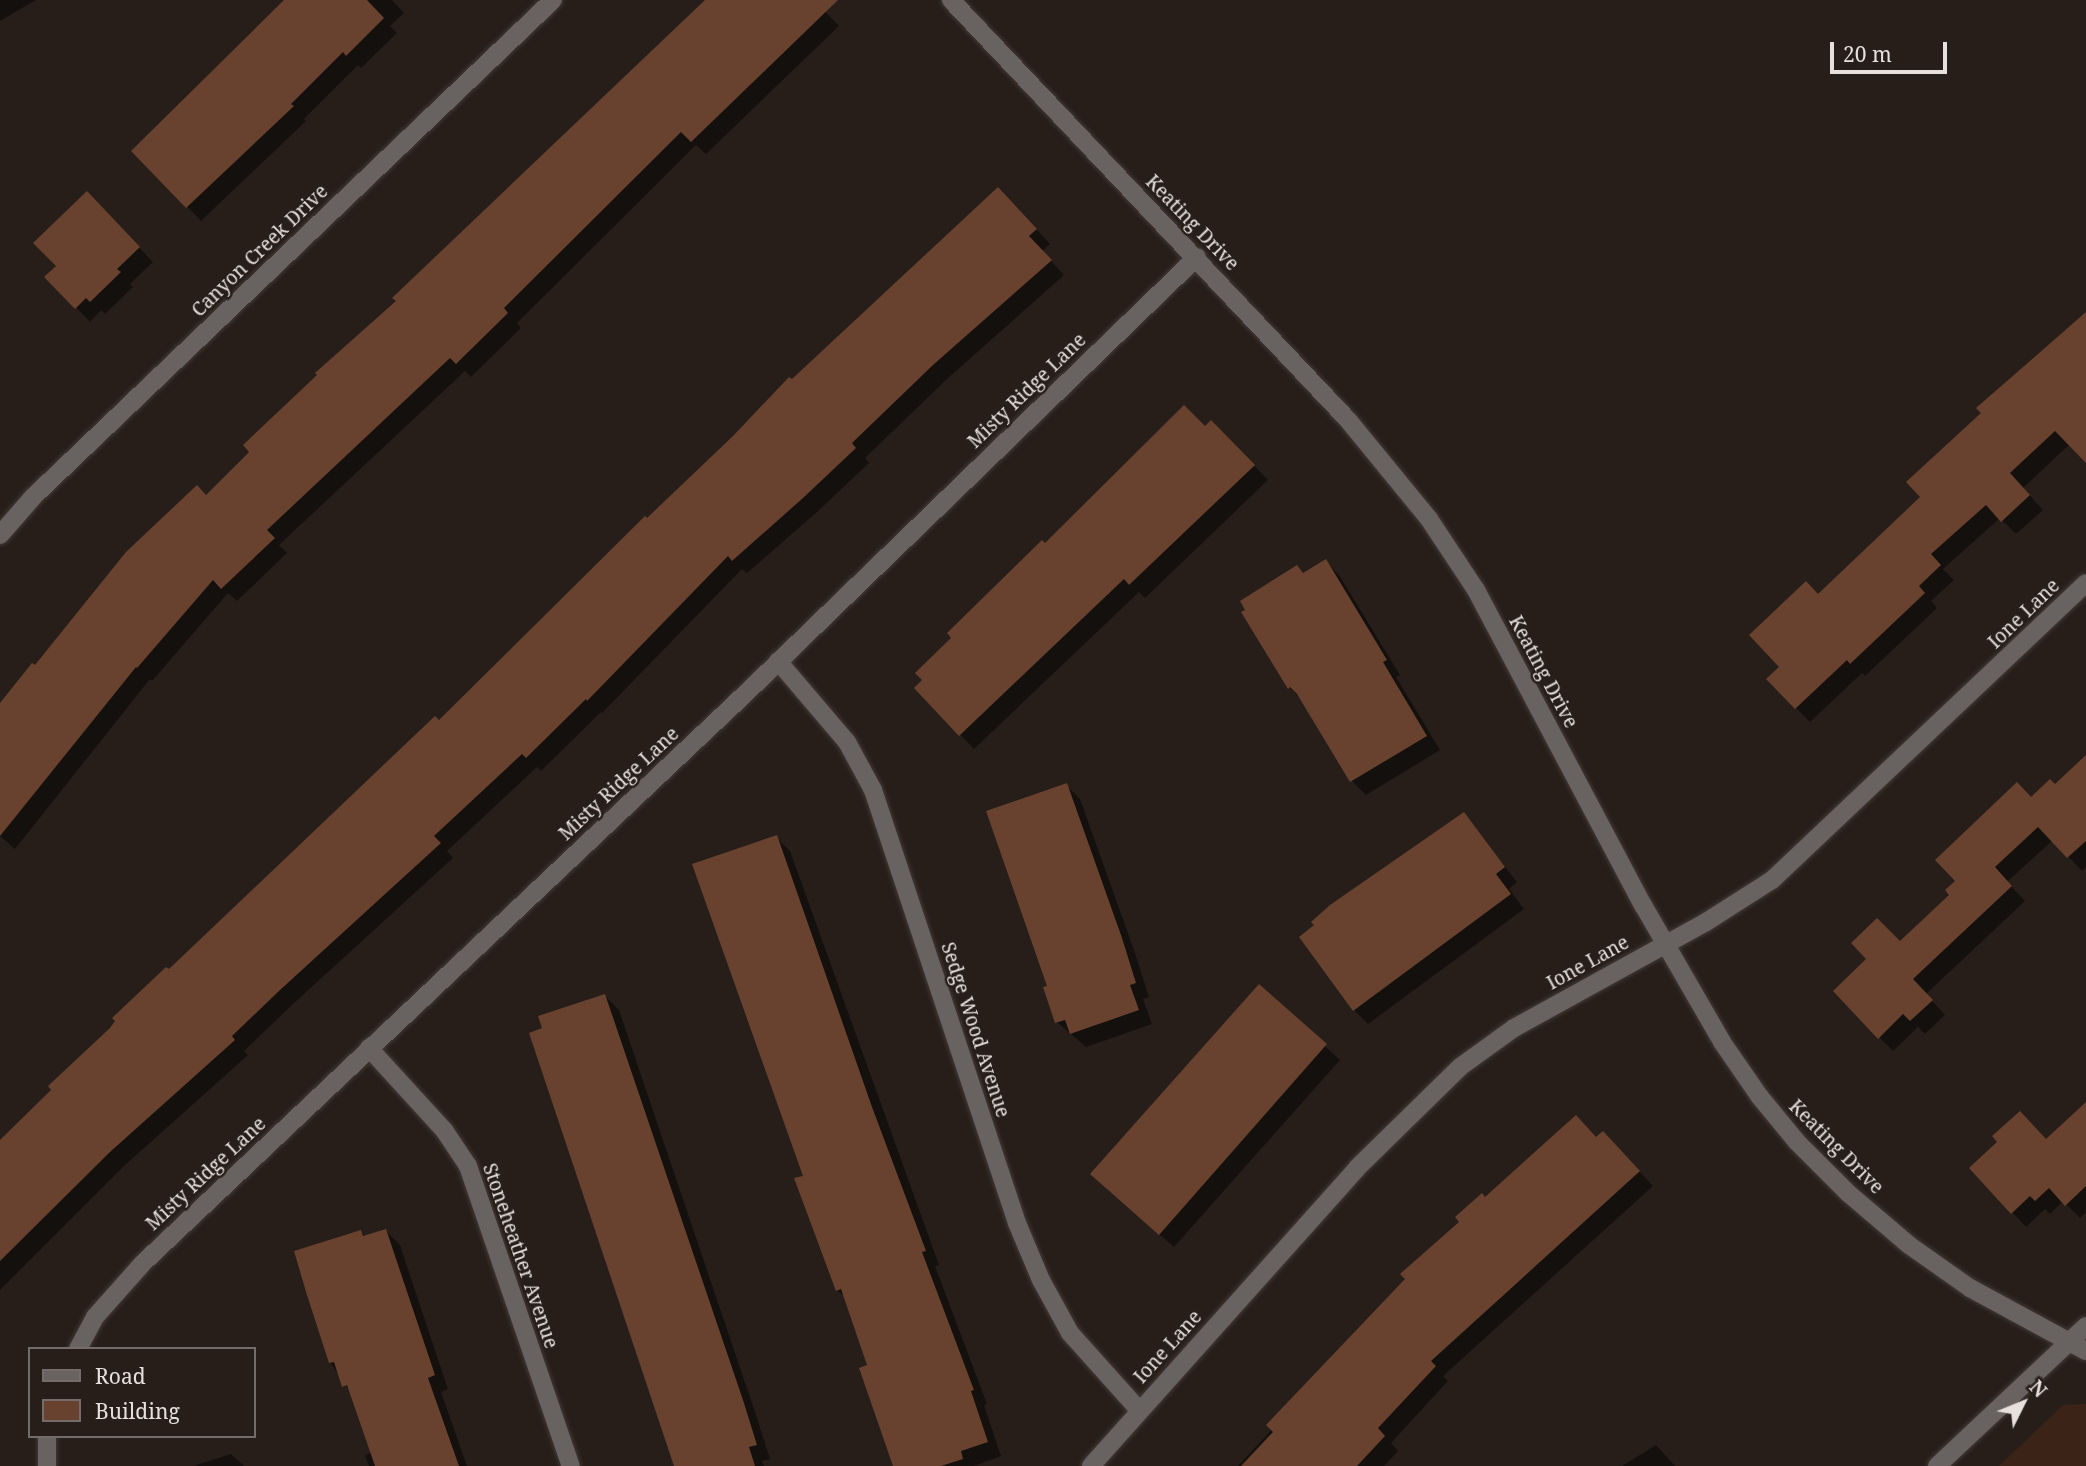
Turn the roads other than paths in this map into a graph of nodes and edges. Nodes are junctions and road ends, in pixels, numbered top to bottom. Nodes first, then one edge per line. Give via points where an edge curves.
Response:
1 (553, 0) edge
2 (951, 0) edge
3 (1197, 257) junction
4 (0, 535) edge
5 (2086, 583) edge
6 (778, 661) junction
7 (1665, 945) junction
8 (369, 1048) junction
9 (2086, 1326) edge
10 (2068, 1342) junction
11 (79, 1347) edge
12 (2086, 1352) edge
13 (1139, 1410) junction
14 (47, 1438) edge
15 (47, 1466) edge
16 (570, 1466) edge
17 (1091, 1466) edge
18 (1937, 1466) edge

1 - 4 street, Canyon Creek Drive via 33,496
2 - 3 street, Keating Drive
3 - 6 street, Misty Ridge Lane
3 - 7 street, Keating Drive via 1348,420 1430,519 1476,590
5 - 7 street, Ione Lane via 1807,850 1737,903
6 - 8 street, Misty Ridge Lane
6 - 13 street, Sedge Wood Avenue via 848,742 873,790 1017,1223 1041,1280 1070,1333
7 - 10 street, Keating Drive via 1760,1097 1848,1193 1909,1245 1970,1288
7 - 13 street, Ione Lane via 1514,1028 1460,1067 1357,1168
8 - 11 street, Misty Ridge Lane via 142,1264 95,1317
8 - 16 street, Stoneheather Avenue via 444,1130 468,1166
9 - 10 street
10 - 12 street, Keating Drive
10 - 18 street
13 - 17 street, Ione Lane
14 - 15 street

